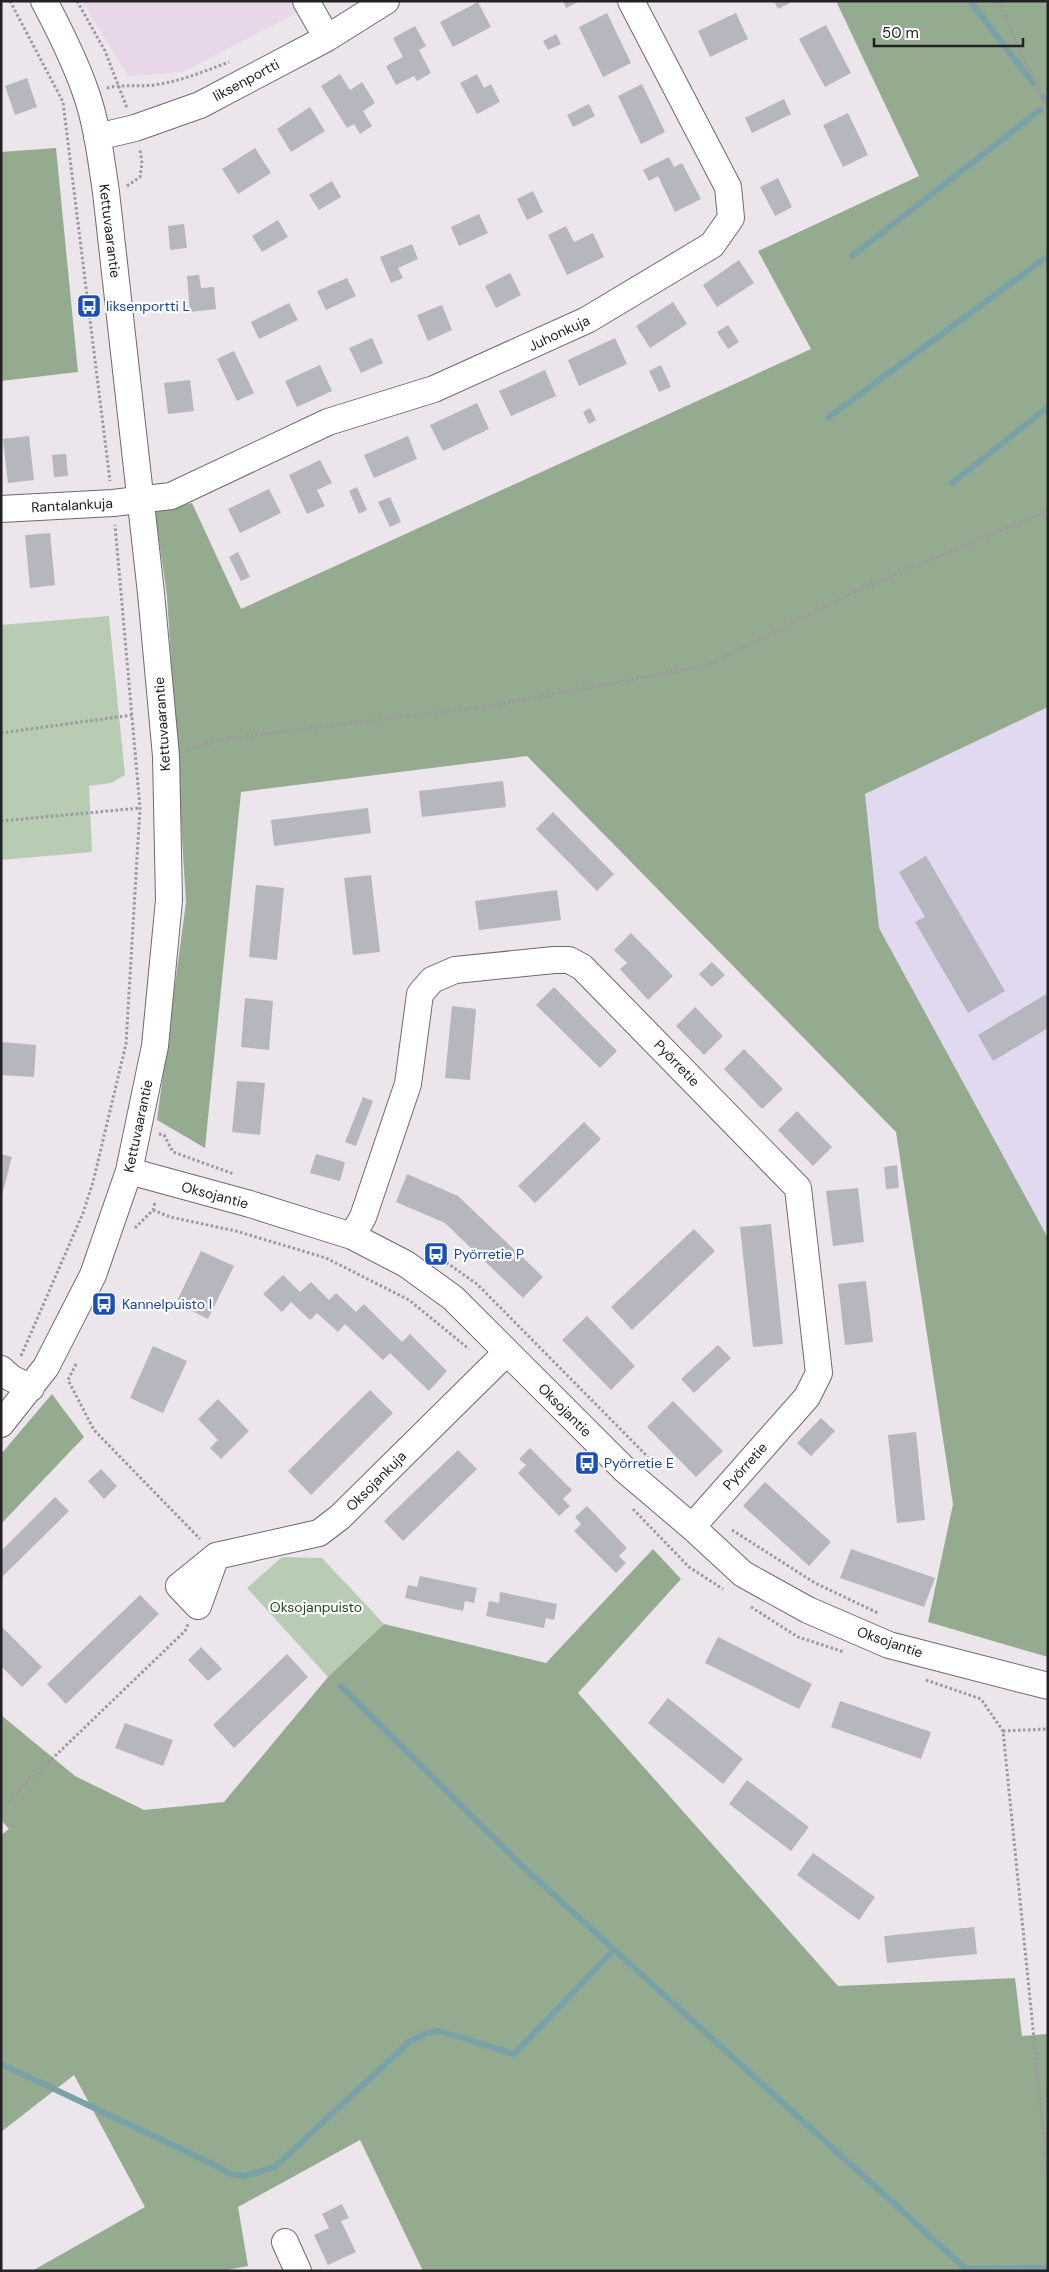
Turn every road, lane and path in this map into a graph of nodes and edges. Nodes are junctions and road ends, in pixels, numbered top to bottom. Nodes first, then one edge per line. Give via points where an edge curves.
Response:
1 (10, 1) edge
2 (44, 1) edge
3 (306, 1) edge
4 (386, 1) edge
5 (631, 1) edge
6 (998, 1) edge
7 (327, 38) junction
8 (236, 59) dead end
9 (75, 98) junction
10 (1048, 111) edge
11 (97, 137) junction
12 (142, 500) junction
13 (113, 503) junction
14 (1, 508) edge
15 (1048, 511) edge
16 (132, 715) junction
17 (1, 733) edge
18 (166, 756) junction
19 (140, 808) junction
20 (1, 820) edge
21 (173, 1152) dead end
22 (129, 1172) junction
23 (162, 1180) junction
24 (352, 1236) junction
25 (131, 1237) dead end
26 (506, 1352) junction
27 (76, 1363) dead end
28 (14, 1378) edge
29 (1, 1424) edge
30 (692, 1527) junction
31 (216, 1556) junction
32 (198, 1606) joint
33 (1048, 1686) edge
34 (1048, 1729) edge
35 (1, 1808) edge
36 (1048, 2178) edge
37 (285, 2242) dead end
38 (298, 2271) edge

1 - 9 path
2 - 9 street, Kettuvaarantie via 64,40
3 - 7 street
4 - 7 street, Iiksenportti
5 - 12 street, Juhonkuja via 728,187 731,218 712,245 578,324 434,389 328,422 171,496
6 - 10 path
7 - 11 street, Iiksenportti via 200,105 135,128
8 - 9 path via 186,79 151,85 117,85
9 - 11 street, Kettuvaarantie
9 - 13 path
11 - 12 street, Kettuvaarantie
12 - 13 street, Rantalankuja
12 - 18 street, Kettuvaarantie
13 - 14 street, Rantalankuja
13 - 16 path
15 - 18 path via 867,586 708,665 490,706 230,738
16 - 17 path
16 - 19 path
18 - 22 street, Kettuvaarantie via 169,900 155,1046
19 - 20 path
19 - 28 path via 126,1044 93,1182 80,1222
21 - 23 path
22 - 23 street, Oksojantie
22 - 28 street, Kettuvaarantie via 93,1275 46,1367
23 - 24 street, Oksojantie
23 - 25 path via 152,1210
24 - 26 street, Oksojantie via 406,1264 454,1298
24 - 30 street, Pyörretie via 363,1217 408,1084 420,994 432,980 455,970 554,960 569,960 582,966 798,1188 819,1373 807,1397
26 - 30 street, Oksojantie via 625,1470
26 - 31 street, Oksojankuja via 340,1517 319,1533
27 - 31 path via 68,1380 94,1430
28 - 29 street, Kettuvaarantie
30 - 33 street, Oksojantie via 742,1574 808,1610 889,1645
31 - 32 street, Oksojankuja via 179,1586
32 - 35 path via 185,1631
34 - 36 path via 1003,1731
37 - 38 street

